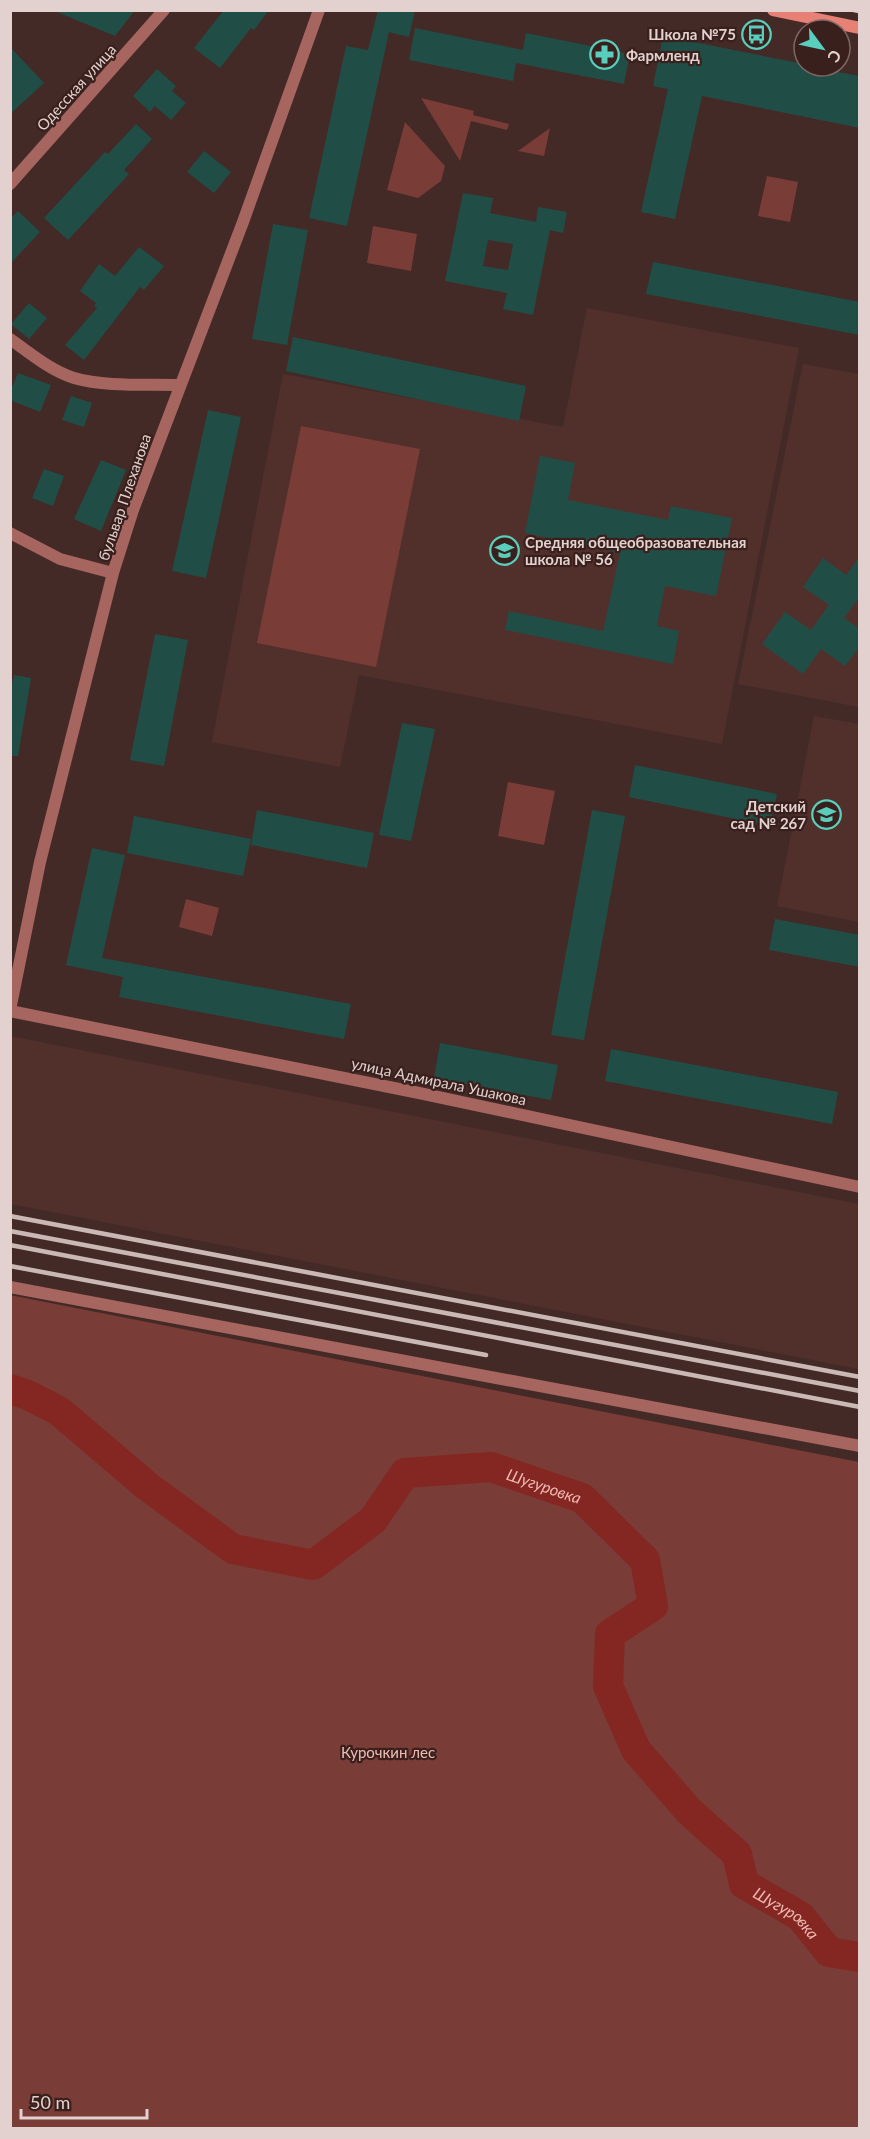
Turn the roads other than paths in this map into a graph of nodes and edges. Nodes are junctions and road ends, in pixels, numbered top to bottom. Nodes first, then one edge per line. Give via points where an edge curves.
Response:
1 (164, 10) edge
2 (319, 10) edge
3 (773, 10) edge
4 (860, 28) edge
5 (10, 184) edge
6 (10, 339) edge
7 (180, 385) junction
8 (10, 533) edge
9 (113, 573) junction
10 (10, 1011) edge
11 (860, 1187) edge
12 (10, 1287) edge
13 (860, 1446) edge

1 - 5 street, Одесская улица
2 - 7 street, бульвар Плеханова
3 - 4 main road
6 - 7 street via 73,378
7 - 9 street, бульвар Плеханова
8 - 9 street via 60,560
9 - 10 street, бульвар Плеханова via 40,862
10 - 11 street, улица Адмирала Ушакова via 485,1106
12 - 13 street

